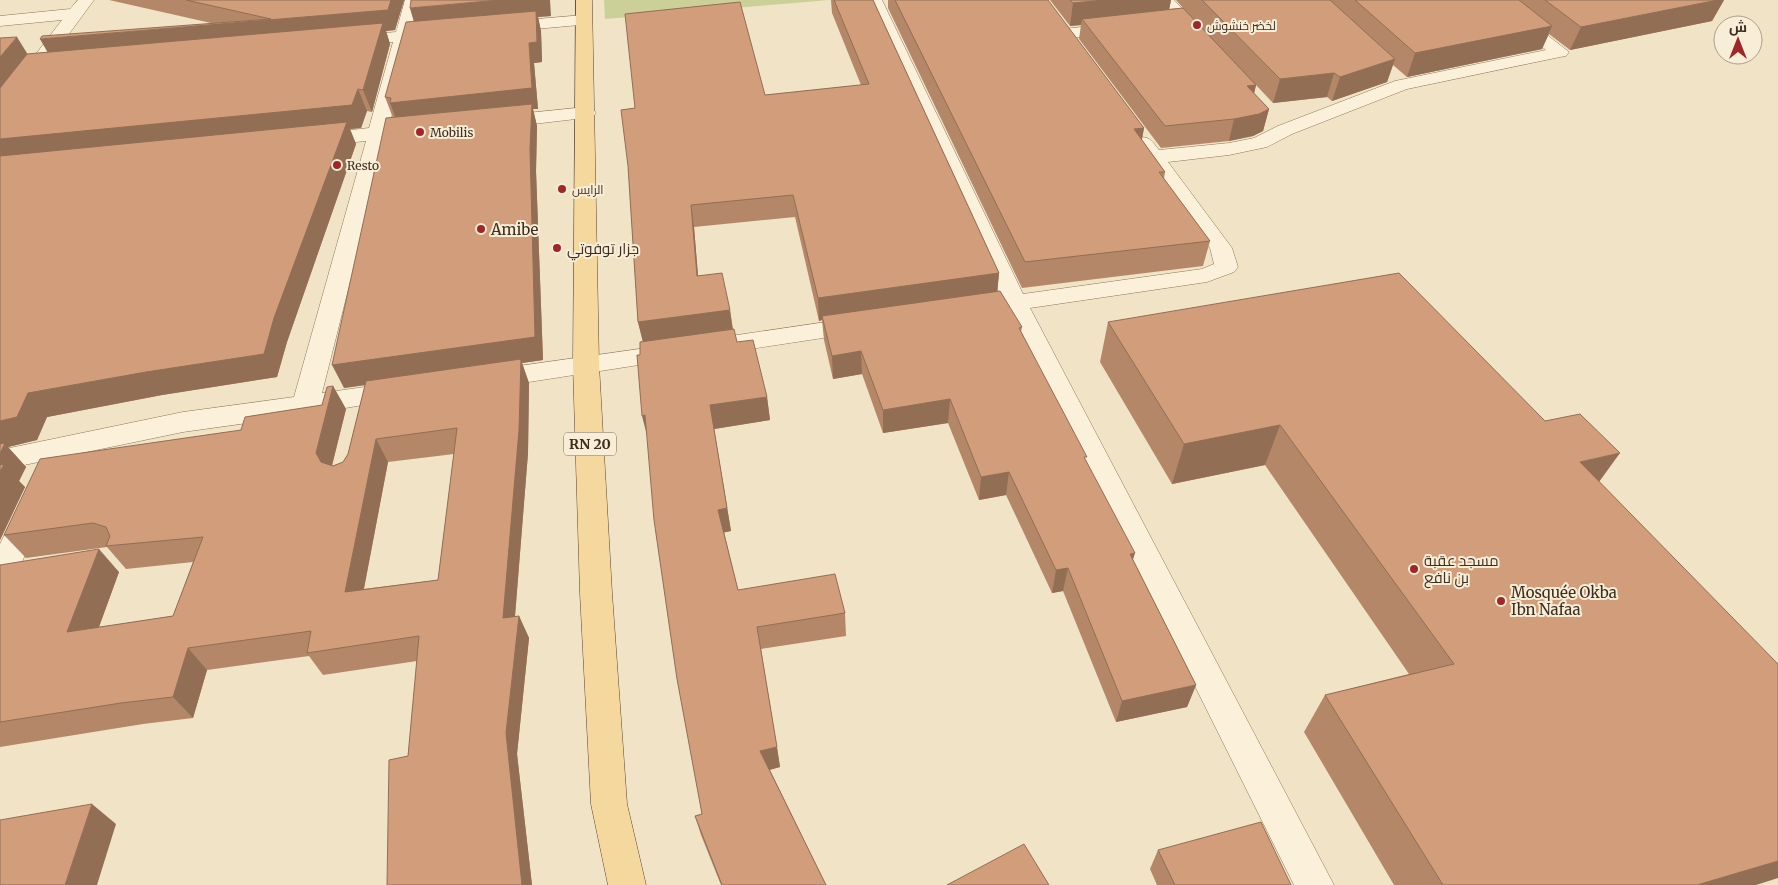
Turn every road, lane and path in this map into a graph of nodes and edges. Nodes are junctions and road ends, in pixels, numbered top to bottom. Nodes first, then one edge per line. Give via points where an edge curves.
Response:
1 (86, 0) edge
2 (413, 0) edge
3 (874, 0) edge
4 (1166, 0) edge
5 (1492, 0) edge
6 (584, 10) edge
7 (74, 14) junction
8 (1050, 14) edge
9 (0, 21) edge
10 (1184, 21) junction
11 (1166, 23) edge
12 (1129, 27) edge
13 (489, 28) edge
14 (452, 32) edge
15 (1064, 34) junction
16 (404, 36) junction
17 (336, 42) edge
18 (1211, 50) edge
19 (1081, 57) edge
20 (53, 67) edge
21 (34, 69) junction
22 (1388, 72) edge
23 (1402, 85) junction
24 (586, 113) junction
25 (0, 114) edge
26 (1272, 115) dead end
27 (477, 124) edge
28 (1132, 126) edge
29 (438, 128) edge
30 (1285, 130) junction
31 (379, 134) junction
32 (301, 142) edge
33 (1154, 157) junction
34 (1015, 302) junction
35 (947, 312) edge
36 (879, 322) edge
37 (586, 365) junction
38 (470, 382) edge
39 (422, 388) edge
40 (364, 396) junction
41 (304, 406) junction
42 (358, 423) edge
43 (60, 446) junction
44 (0, 460) edge
45 (10, 575) edge
46 (627, 885) edge
47 (1315, 885) edge

1 - 7 street
2 - 16 street
3 - 34 street
4 - 10 street
5 - 23 street via 1560,52
6 - 13 street
6 - 24 main road, RN 20
7 - 9 street
7 - 21 street
8 - 15 street
10 - 11 street
10 - 18 street
12 - 15 street
14 - 16 street
15 - 19 street
16 - 17 street
16 - 31 street
20 - 21 street
21 - 25 street
22 - 23 street
23 - 30 street
24 - 27 street
24 - 37 main road, RN 20
26 - 30 street
28 - 33 street
29 - 31 street
30 - 33 street via 1260,143
31 - 32 street
31 - 41 street
33 - 34 street via 1221,248 1226,267 1206,275
34 - 35 street
34 - 47 street
36 - 37 street
37 - 38 street
37 - 46 main road, RN 20 via 609,804
39 - 40 street
40 - 41 street
40 - 42 street
41 - 43 street via 183,422
43 - 44 street
43 - 45 street via 42,485

